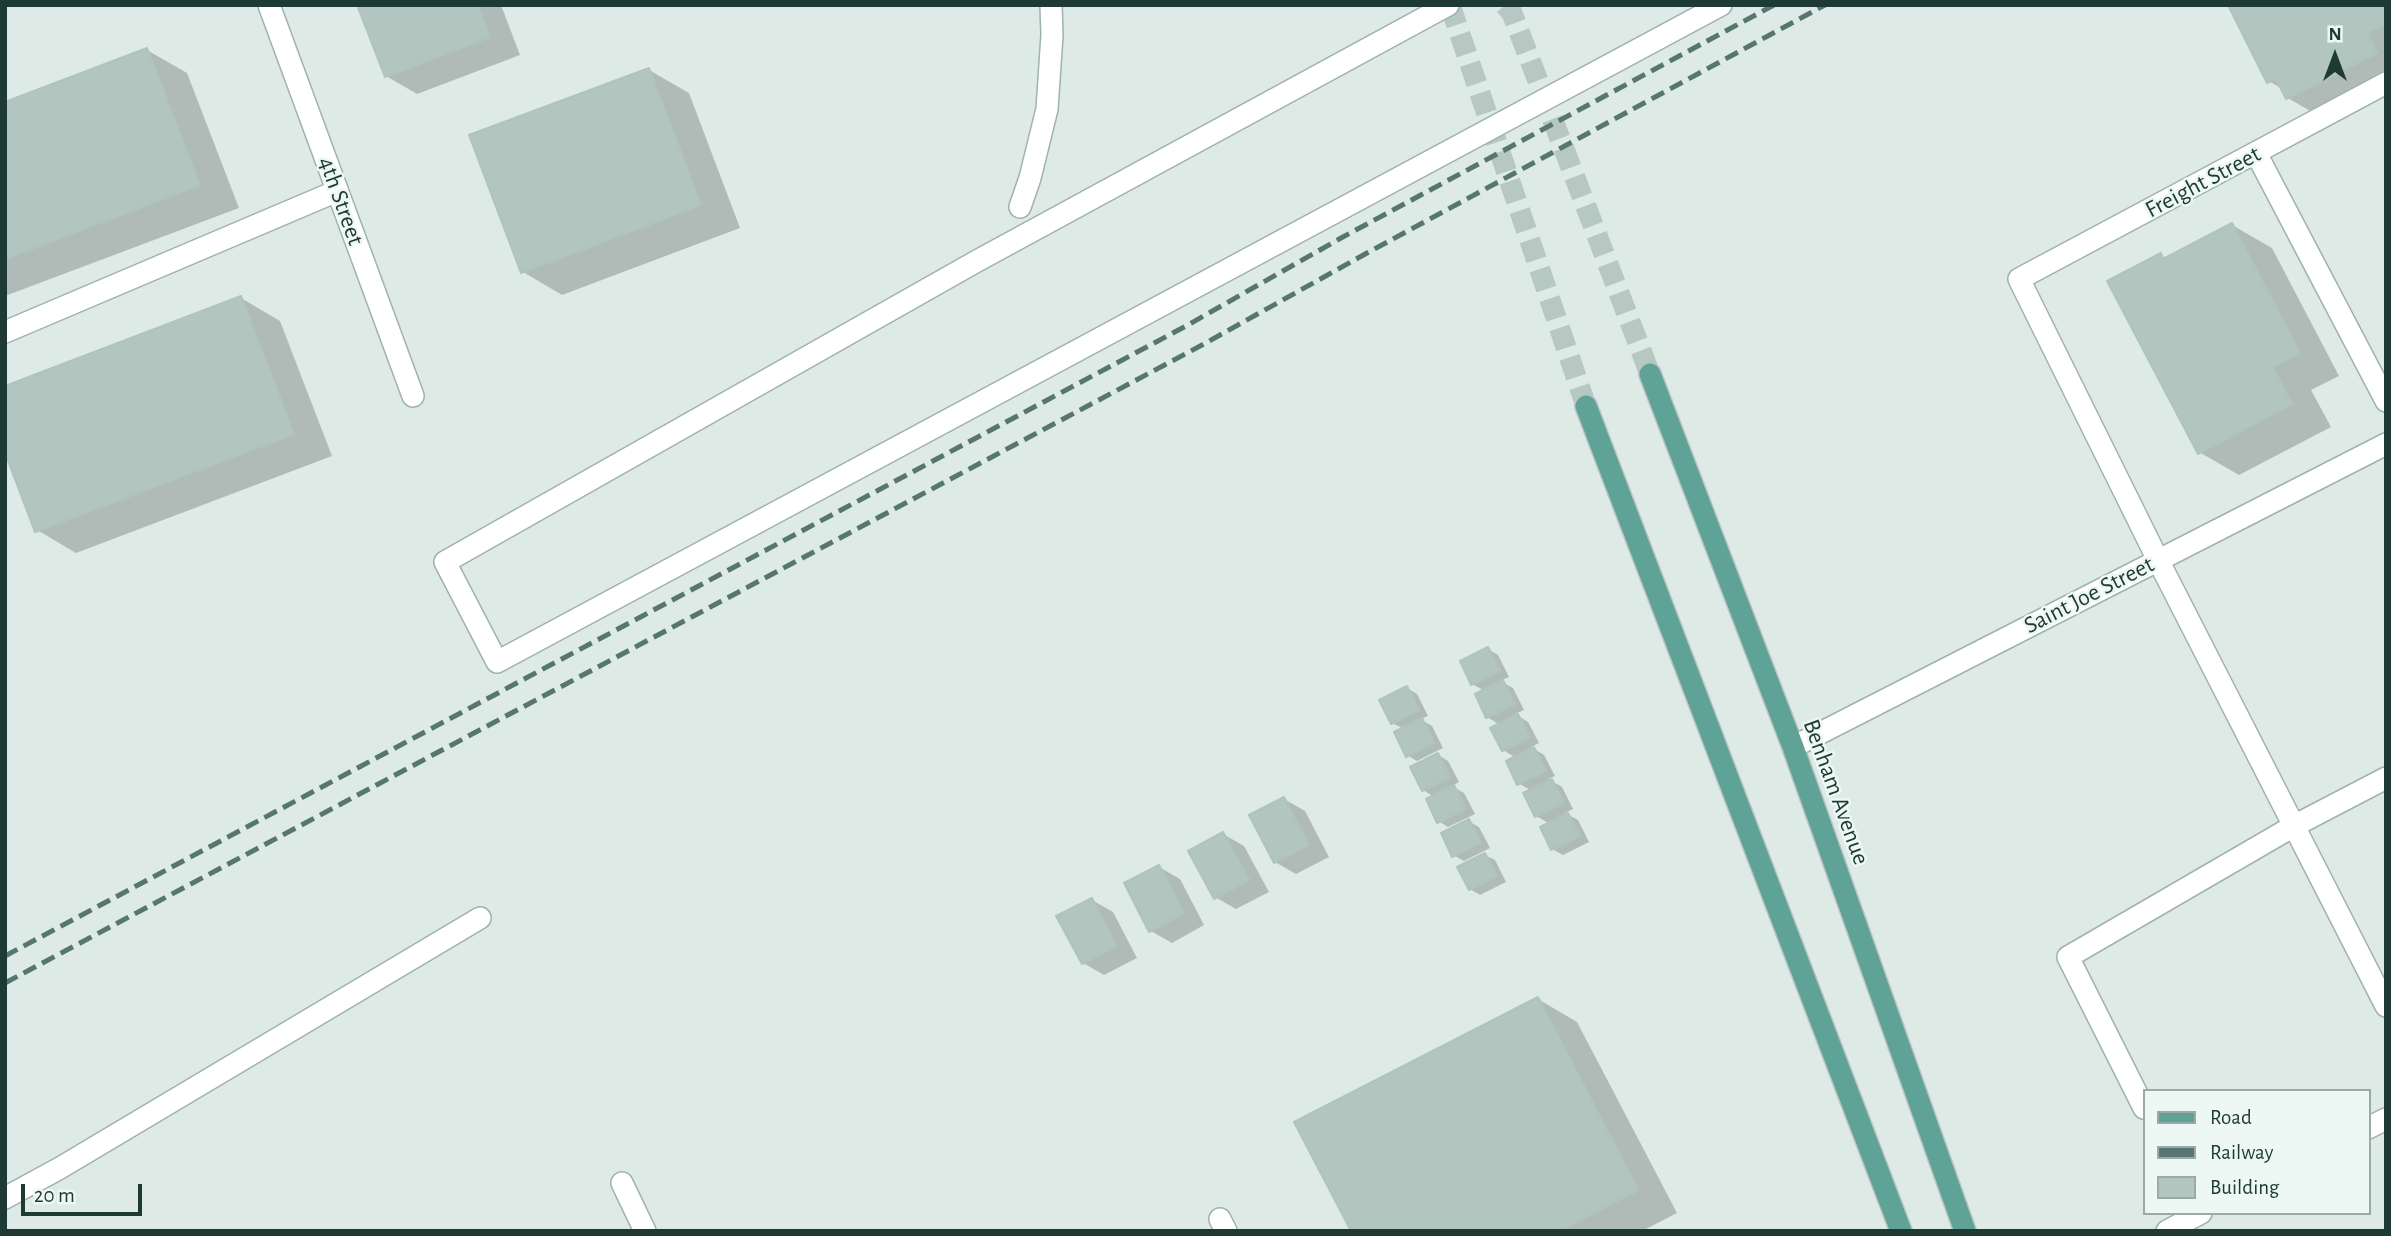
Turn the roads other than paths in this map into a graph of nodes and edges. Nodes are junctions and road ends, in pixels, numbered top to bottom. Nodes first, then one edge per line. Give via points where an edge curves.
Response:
1 (269, 5) edge
2 (1051, 5) edge
3 (1448, 5) edge
4 (1721, 5) edge
5 (2386, 83) edge
6 (2256, 153) junction
7 (337, 191) junction
8 (1020, 207) dead end
9 (5, 332) edge
10 (1650, 373) tunnel mouth
11 (413, 396) dead end
12 (2386, 401) edge
13 (1586, 406) tunnel mouth
14 (2386, 444) edge
15 (2158, 560) junction
16 (1793, 747) junction
17 (2386, 778) edge
18 (2292, 827) junction
19 (480, 918) dead end
20 (2386, 1006) edge
21 (2142, 1104) edge
22 (2386, 1119) edge
23 (2370, 1127) edge
24 (622, 1183) dead end
25 (5, 1198) edge
26 (2200, 1218) edge
27 (645, 1231) edge
28 (1901, 1231) edge
29 (1965, 1231) edge
30 (2167, 1231) edge

1 - 7 street, 4th Street
2 - 8 street via 1047,109
3 - 4 street via 977,261 445,562 497,662
5 - 6 street, Freight Street
6 - 12 street
6 - 15 street, Freight Street via 2019,279
7 - 9 street
7 - 11 street, 4th Street
10 - 16 main road, Benham Avenue
13 - 28 main road
14 - 15 street, Saint Joe Street
15 - 16 street, Saint Joe Street
15 - 18 street
16 - 29 main road, Benham Avenue
17 - 18 street
18 - 20 street
18 - 21 street via 2068,957
19 - 25 street
22 - 23 street
24 - 27 street
26 - 30 street

